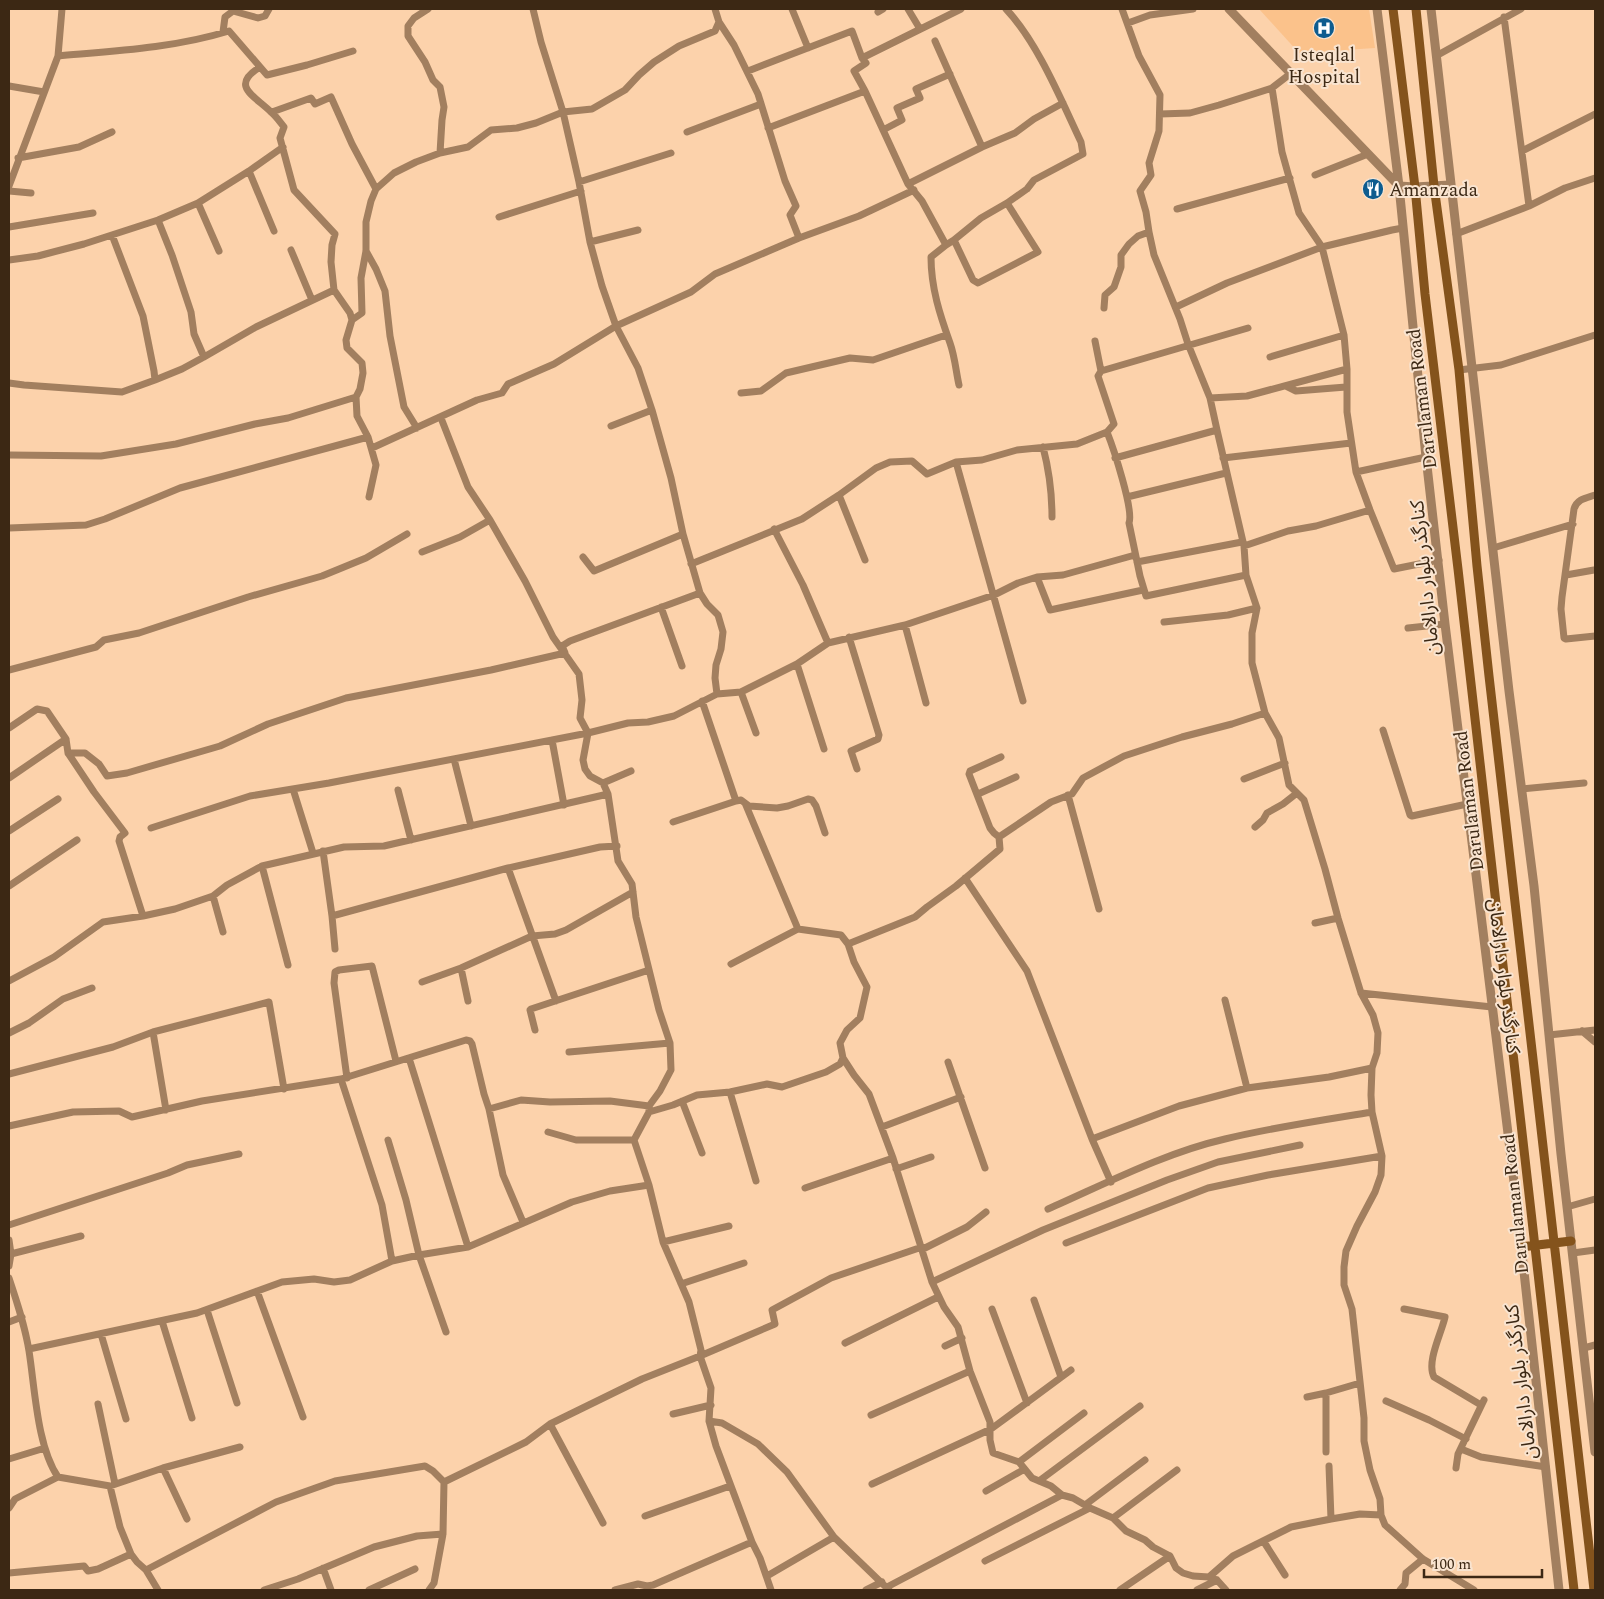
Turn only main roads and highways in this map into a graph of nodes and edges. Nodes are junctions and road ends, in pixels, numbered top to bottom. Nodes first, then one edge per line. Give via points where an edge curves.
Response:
1 (1393, 9) edge
2 (1416, 9) edge
3 (1571, 1240) road end
4 (1555, 1242) junction
5 (1535, 1245) junction
6 (1521, 1247) road end
7 (1574, 1590) edge
8 (1594, 1590) edge

1 - 5 main road, Darulaman Road
2 - 4 main road, Darulaman Road
3 - 4 main road
4 - 5 main road
4 - 8 main road, Darulaman Road
5 - 6 main road
5 - 7 main road, Darulaman Road

